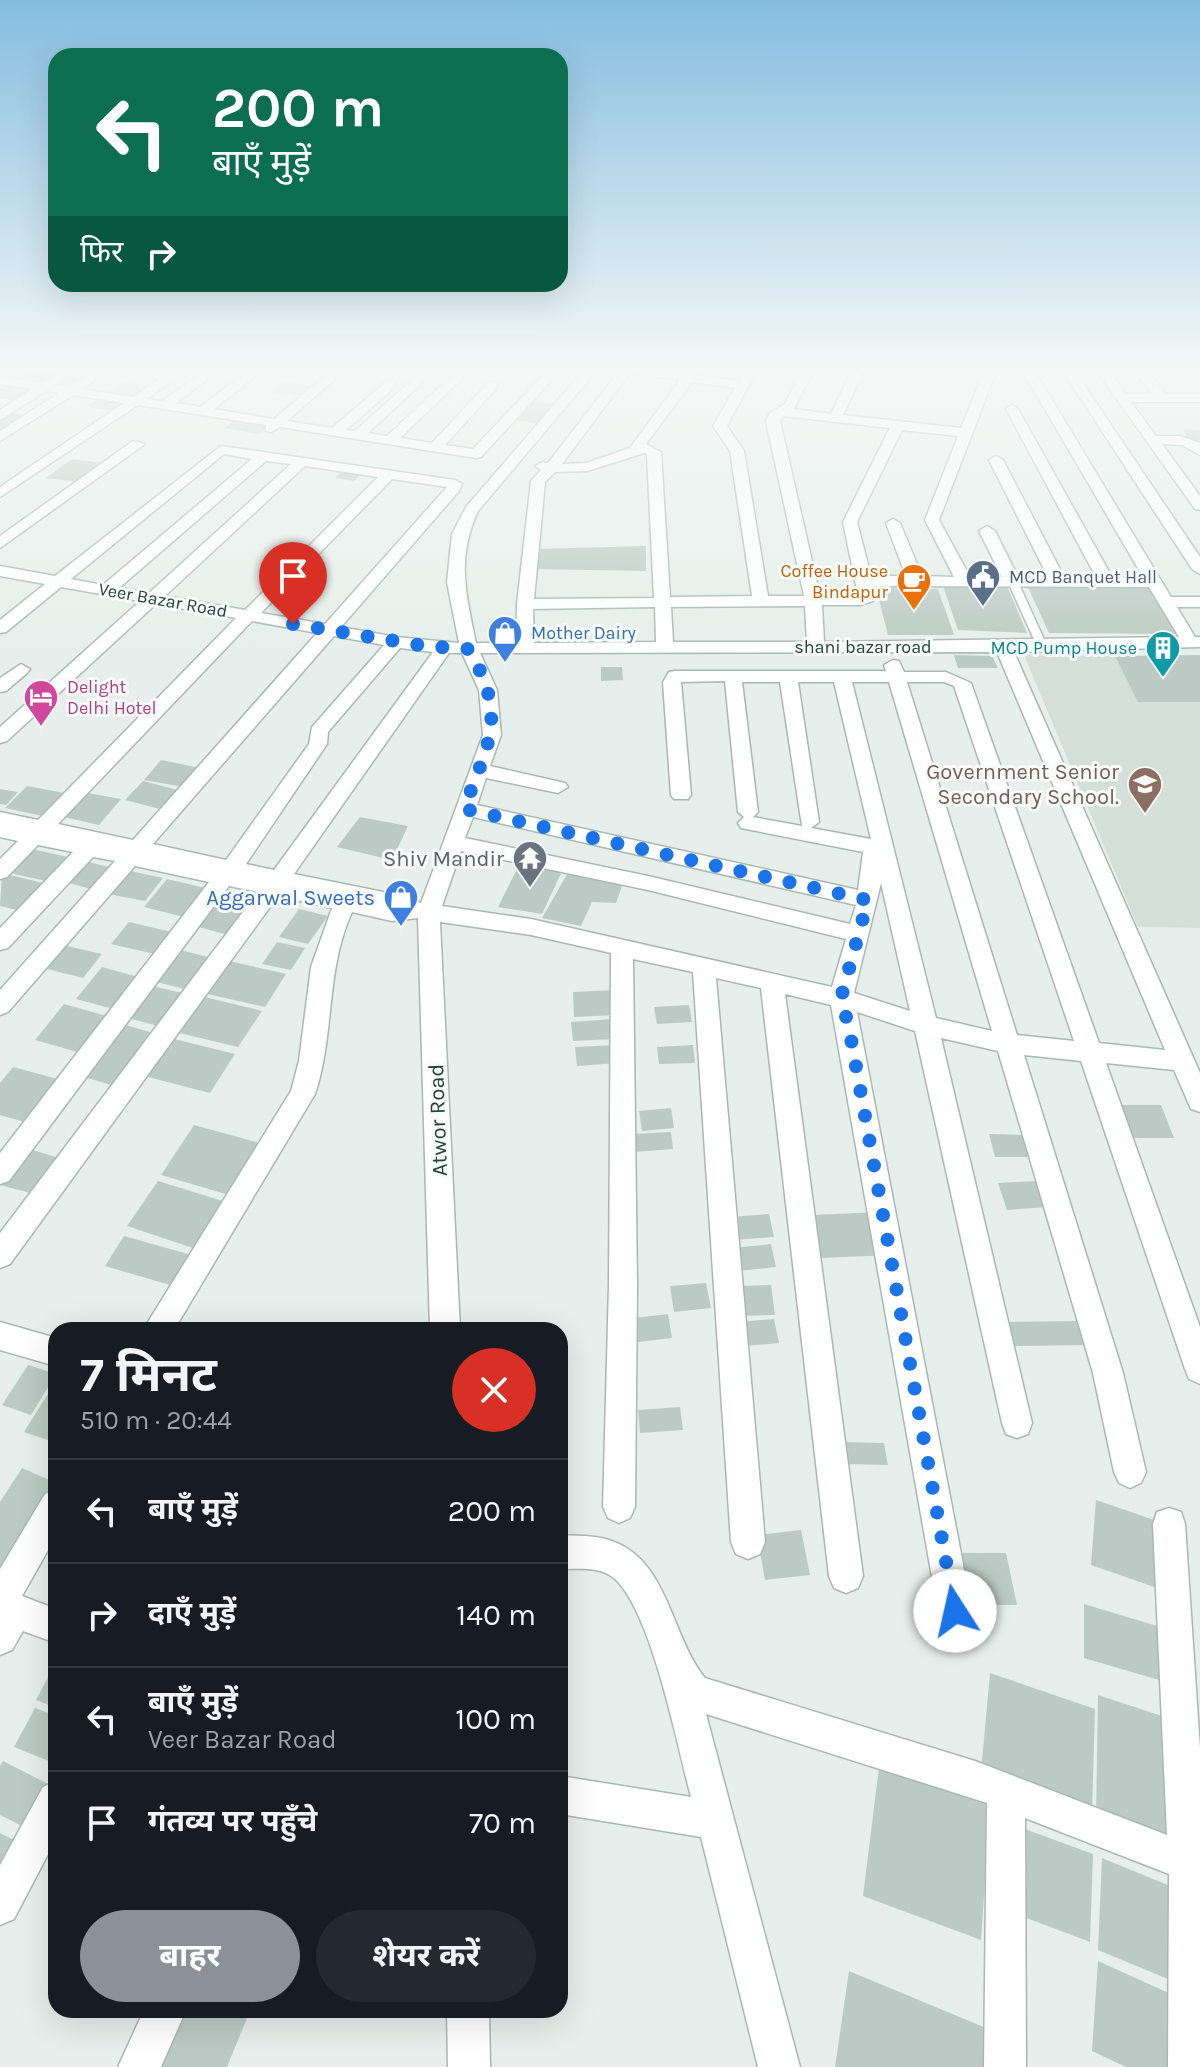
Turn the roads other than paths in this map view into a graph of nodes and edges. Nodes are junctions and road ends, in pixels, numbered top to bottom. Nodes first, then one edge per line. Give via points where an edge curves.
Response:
1 (39, 466) edge
2 (107, 466) edge
3 (200, 466) edge
4 (251, 466) edge
5 (297, 466) edge
6 (339, 466) edge
7 (491, 466) edge
8 (542, 466) edge
9 (588, 466) edge
10 (655, 466) edge
11 (739, 466) edge
12 (783, 466) edge
13 (877, 466) edge
14 (954, 466) edge
15 (999, 466) edge
16 (1044, 466) edge
17 (1085, 466) edge
18 (1132, 466) edge
19 (1173, 466) edge
20 (551, 468) junction
21 (389, 474) junction
22 (0, 493) edge
23 (1200, 506) edge
24 (893, 523) dead end
25 (987, 531) dead end
26 (0, 543) edge
27 (1200, 569) edge
28 (0, 571) edge
29 (58, 581) junction
30 (864, 581) junction
31 (916, 581) junction
32 (965, 582) junction
33 (1013, 582) junction
34 (1059, 582) junction
35 (1107, 582) junction
36 (1154, 582) junction
37 (107, 590) junction
38 (153, 598) junction
39 (761, 600) junction
40 (813, 600) junction
41 (663, 601) junction
42 (1167, 602) junction
43 (1200, 602) edge
44 (525, 604) junction
45 (248, 616) junction
46 (0, 628) edge
47 (330, 630) junction
48 (396, 642) junction
49 (1195, 642) edge
50 (667, 646) junction
51 (1042, 646) junction
52 (525, 647) junction
53 (816, 647) junction
54 (1003, 647) junction
55 (444, 648) junction
56 (886, 648) junction
57 (469, 649) junction
58 (21, 669) dead end
59 (733, 676) junction
60 (788, 676) junction
61 (842, 677) junction
62 (897, 677) junction
63 (673, 678) junction
64 (0, 687) edge
65 (0, 737) edge
66 (479, 770) junction
67 (558, 787) dead end
68 (681, 795) dead end
69 (464, 809) junction
70 (0, 819) edge
71 (809, 822) dead end
72 (0, 830) edge
73 (38, 833) junction
74 (453, 842) junction
75 (87, 850) junction
76 (133, 852) junction
77 (0, 872) edge
78 (228, 872) junction
79 (277, 882) junction
80 (868, 900) junction
81 (345, 904) junction
82 (419, 910) junction
83 (859, 934) junction
84 (0, 942) edge
85 (622, 949) junction
86 (704, 968) junction
87 (772, 983) junction
88 (841, 998) junction
89 (0, 1006) edge
90 (925, 1025) junction
91 (1009, 1044) junction
92 (1090, 1052) junction
93 (1183, 1061) junction
94 (1200, 1102) edge
95 (0, 1173) edge
96 (0, 1255) edge
97 (163, 1322) edge
98 (445, 1322) edge
99 (0, 1336) edge
100 (48, 1350) edge
101 (1200, 1369) edge
102 (1017, 1423) dead end
103 (1130, 1472) dead end
104 (619, 1507) dead end
105 (48, 1522) edge
106 (1169, 1524) dead end
107 (748, 1542) dead end
108 (568, 1553) edge
109 (846, 1576) dead end
110 (955, 1611) dead end
111 (4, 1614) edge
112 (48, 1624) edge
113 (676, 1671) junction
114 (1006, 1792) junction
115 (568, 1796) edge
116 (48, 1815) edge
117 (716, 1820) junction
118 (1194, 1864) edge
119 (0, 1905) edge
120 (161, 2018) edge
121 (468, 2018) edge
122 (139, 2067) edge
123 (469, 2067) edge
124 (779, 2067) edge
125 (1005, 2067) edge
126 (1189, 2067) edge

1 - 22 street
2 - 26 street
3 - 29 street
4 - 37 street
5 - 38 street
6 - 21 street
7 - 57 street via 460,534 455,582
8 - 20 street
9 - 20 street
10 - 41 street
11 - 39 street
12 - 40 street
13 - 30 street via 850,522
14 - 32 street via 932,520
15 - 34 street
16 - 35 street
17 - 36 street
18 - 27 street
19 - 23 street
20 - 44 street via 536,487
21 - 45 street
21 - 47 street via 455,486
24 - 31 street
25 - 33 street
28 - 29 street, Veer Bazar Road
29 - 37 street, Veer Bazar Road
29 - 46 street
30 - 31 street
30 - 40 street via 865,600
31 - 32 street
32 - 33 street
33 - 34 street
33 - 51 lane
34 - 35 street
35 - 36 street
36 - 42 street
37 - 38 street, Veer Bazar Road
38 - 45 street, Veer Bazar Road
38 - 65 street
39 - 40 street
39 - 41 street
40 - 53 street
41 - 44 street
41 - 50 street
42 - 43 street
42 - 49 street
44 - 52 street
45 - 47 street, Veer Bazar Road
45 - 73 street
47 - 48 street, Veer Bazar Road
47 - 76 street
48 - 55 street, Veer Bazar Road
48 - 78 street via 319,731 314,751
49 - 51 street, shani bazar road
50 - 52 street, shani bazar road
50 - 53 street, shani bazar road
50 - 63 street
51 - 54 street, shani bazar road
52 - 57 street, Veer Bazar Road
53 - 56 street, shani bazar road
54 - 56 street, shani bazar road
54 - 93 street
55 - 57 street, Veer Bazar Road
55 - 79 street
56 - 62 street
57 - 66 street via 492,709 492,735
58 - 64 street
59 - 60 street
59 - 63 street
59 - 80 street via 748,818 874,847
60 - 61 street
60 - 71 street
61 - 62 street
61 - 90 street
62 - 91 street
62 - 92 street via 946,677 966,687
63 - 68 street
66 - 67 street
66 - 69 street
69 - 74 street
69 - 80 street
70 - 73 street
72 - 73 street
73 - 75 street
73 - 76 street
73 - 77 street
74 - 82 street
74 - 83 street
75 - 76 street
75 - 84 street
76 - 78 street
76 - 89 street
78 - 79 street
78 - 95 street
79 - 81 street
79 - 82 street
79 - 96 street
80 - 83 street
81 - 82 street via 392,913
81 - 97 street via 325,953 315,1055 302,1094
82 - 85 street via 493,919
82 - 98 street, Atwor Road
83 - 88 street
85 - 86 street
85 - 104 street
86 - 87 street
86 - 107 street
87 - 88 street
87 - 109 street
88 - 90 street
88 - 110 street
90 - 91 street
90 - 102 street
91 - 92 street
91 - 103 street via 1108,1373
92 - 93 street
92 - 101 street
93 - 94 street
99 - 100 street
105 - 111 street
106 - 118 street
108 - 113 street via 610,1558 627,1567
111 - 112 street
113 - 114 street via 694,1692
113 - 117 street
114 - 118 street
114 - 125 street
115 - 117 street
116 - 119 street
117 - 124 street
118 - 126 street
120 - 122 street
121 - 123 street

